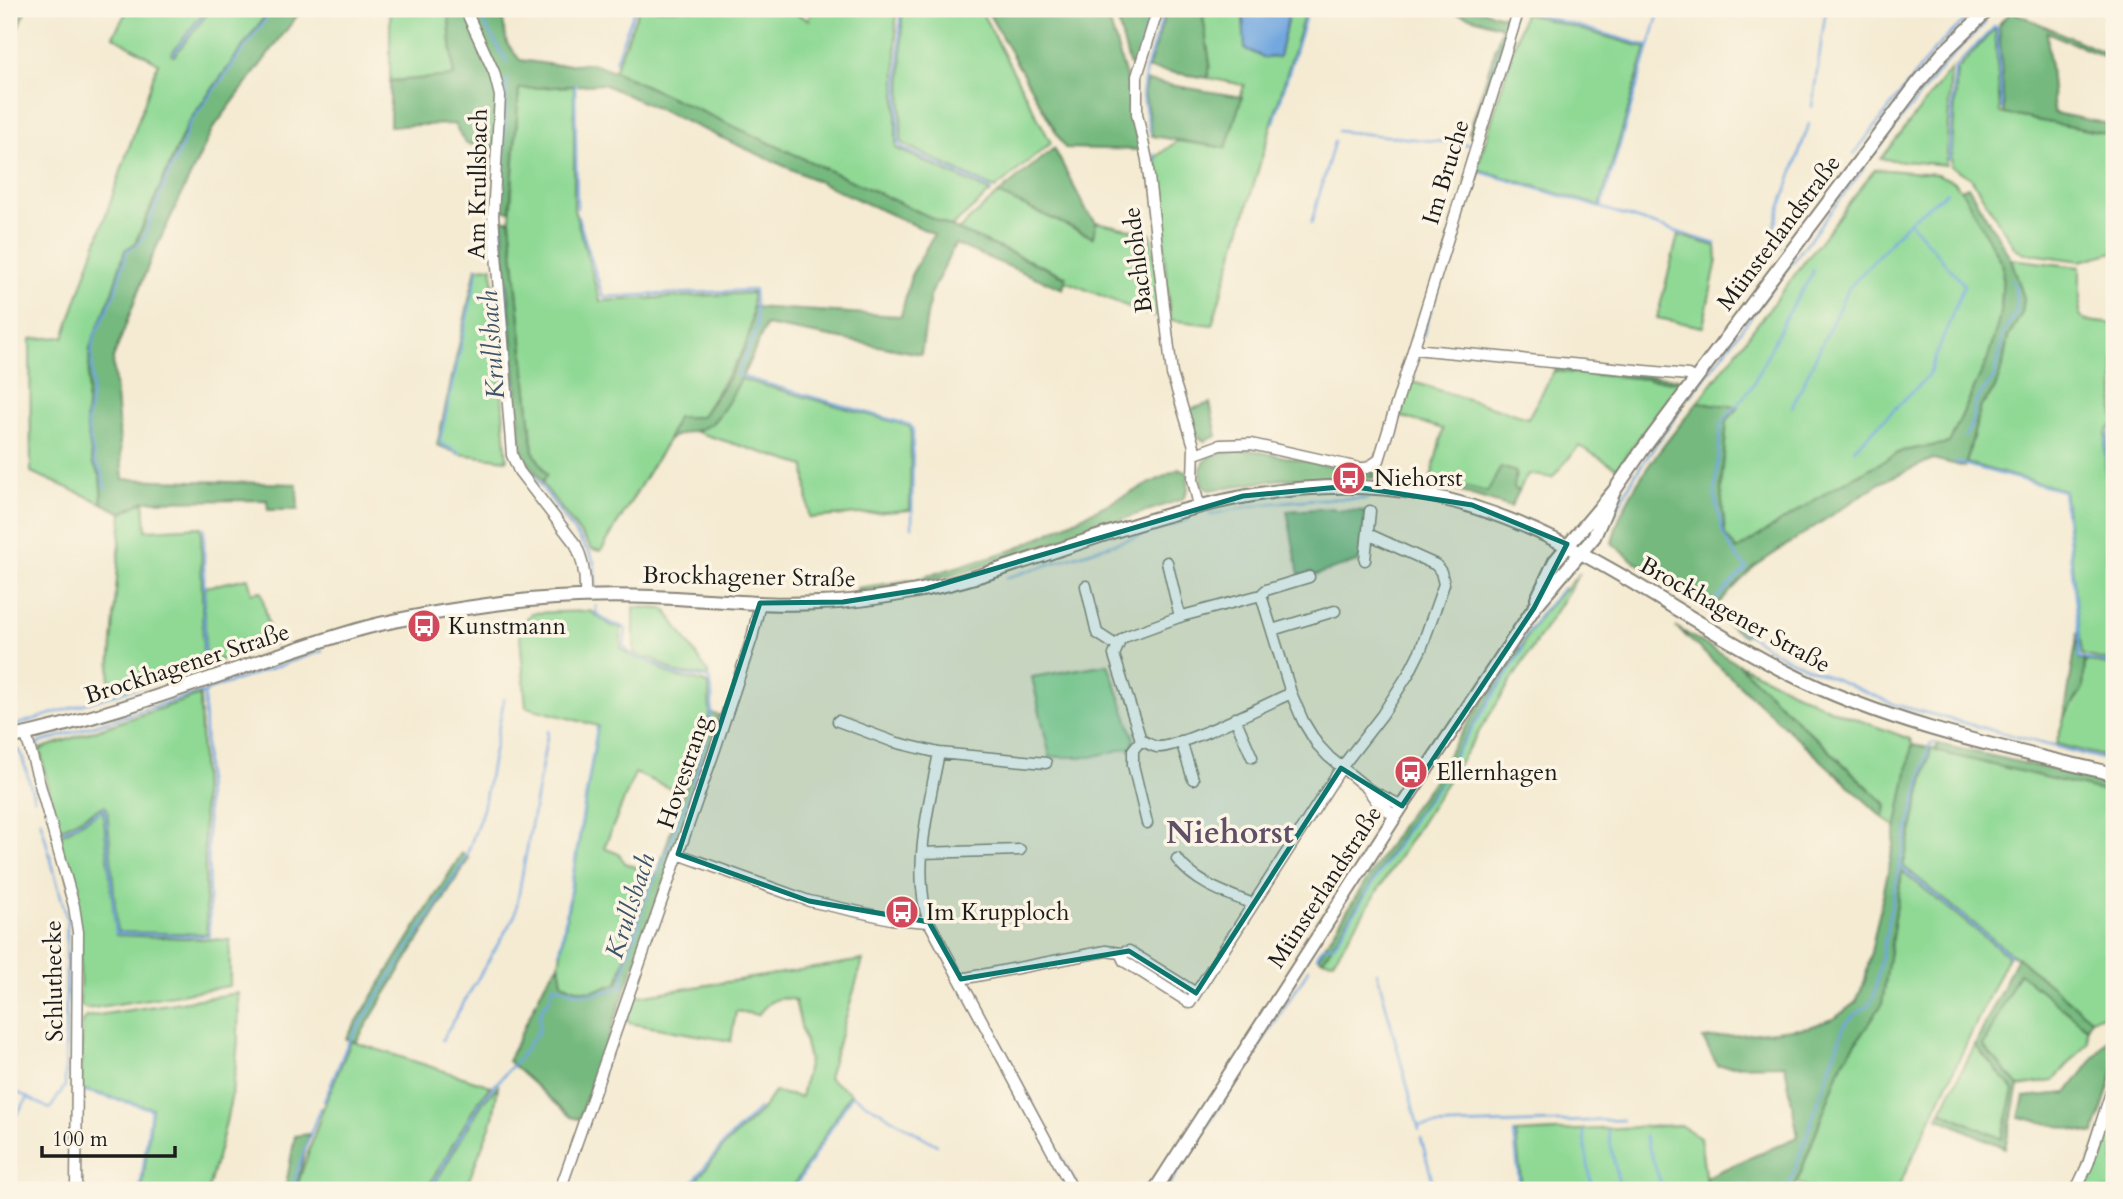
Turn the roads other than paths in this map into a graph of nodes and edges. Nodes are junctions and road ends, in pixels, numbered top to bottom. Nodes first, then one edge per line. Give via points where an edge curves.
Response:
1 (465, 9) edge
2 (1158, 9) edge
3 (1519, 9) edge
4 (1989, 9) edge
5 (1415, 349) junction
6 (1696, 379) junction
7 (1195, 454) junction
8 (1614, 491) junction
9 (1199, 506) junction
10 (1370, 511) dead end
11 (1367, 534) junction
12 (1567, 544) junction
13 (1582, 552) junction
14 (1365, 559) dead end
15 (1167, 562) dead end
16 (1309, 577) dead end
17 (1086, 586) dead end
18 (1261, 595) junction
19 (585, 597) junction
20 (760, 603) junction
21 (1534, 608) junction
22 (1335, 611) dead end
23 (1180, 617) junction
24 (1272, 630) junction
25 (1117, 646) junction
26 (1292, 693) junction
27 (1236, 719) junction
28 (838, 721) dead end
29 (26, 735) junction
30 (9, 738) edge
31 (1142, 740) junction
32 (1181, 741) junction
33 (939, 753) junction
34 (1252, 757) dead end
35 (1046, 763) dead end
36 (1341, 768) junction
37 (2114, 774) edge
38 (1193, 779) dead end
39 (1399, 811) junction
40 (1147, 823) dead end
41 (1020, 850) dead end
42 (922, 853) junction
43 (678, 854) junction
44 (1177, 859) dead end
45 (1253, 904) junction
46 (929, 922) junction
47 (961, 979) junction
48 (2114, 1083) edge
49 (76, 1190) edge
50 (560, 1190) edge
51 (1073, 1190) edge
52 (1155, 1190) edge
53 (2076, 1190) edge

1 - 19 street, Am Krullsbach via 500,96 493,216 512,455 519,471 576,545 582,558
2 - 7 street, Bachlohde via 1136,83 1137,114 1147,160 1172,374
3 - 5 street, Im Bruche
4 - 6 main road, Münsterlandstraße via 1917,84
5 - 6 street
5 - 7 street, Im Bruche via 1382,453 1374,465 1359,468 1251,444 1220,444
6 - 8 main road, Münsterlandstraße
7 - 9 street, Bachlohde via 1193,480
8 - 12 main road, Münsterlandstraße
8 - 13 main road, Münsterlandstraße via 1594,537
9 - 12 main road, Brockhagener Straße via 1286,490 1376,488 1472,505
9 - 20 main road, Brockhagener Straße via 925,589 843,602
10 - 11 street
11 - 14 street
11 - 36 street via 1436,565 1444,584 1409,673
12 - 13 main road, Brockhagener Straße
12 - 21 main road, Münsterlandstraße
13 - 21 main road, Münsterlandstraße
13 - 37 main road, Brockhagener Straße via 1734,643 1840,697 1972,741
15 - 23 street
16 - 18 street
17 - 25 street via 1097,633
18 - 23 street
18 - 24 street
19 - 20 main road, Brockhagener Straße
19 - 29 main road, Brockhagener Straße via 514,601 360,630
20 - 43 street, Hovestrang
21 - 39 main road, Münsterlandstraße
22 - 24 street
23 - 25 street via 1127,636
24 - 26 street
25 - 31 street via 1114,655 1119,674
26 - 27 street
26 - 36 street via 1317,744
27 - 32 street
27 - 34 street
28 - 33 street
29 - 30 main road, Brockhagener Straße
29 - 49 street, Schluthecke via 78,932
31 - 32 street via 1157,747
31 - 40 street via 1133,750 1133,765
32 - 38 street
33 - 35 street
33 - 42 street
36 - 39 street via 1377,802
36 - 45 street
39 - 52 main road, Münsterlandstraße
41 - 42 street
42 - 46 street
43 - 46 street via 809,901 891,919
43 - 50 street, Hovestrang
44 - 45 street via 1198,879
45 - 47 street via 1190,1003 1124,961 1120,953 1106,951
46 - 47 street
47 - 51 street
48 - 53 street

